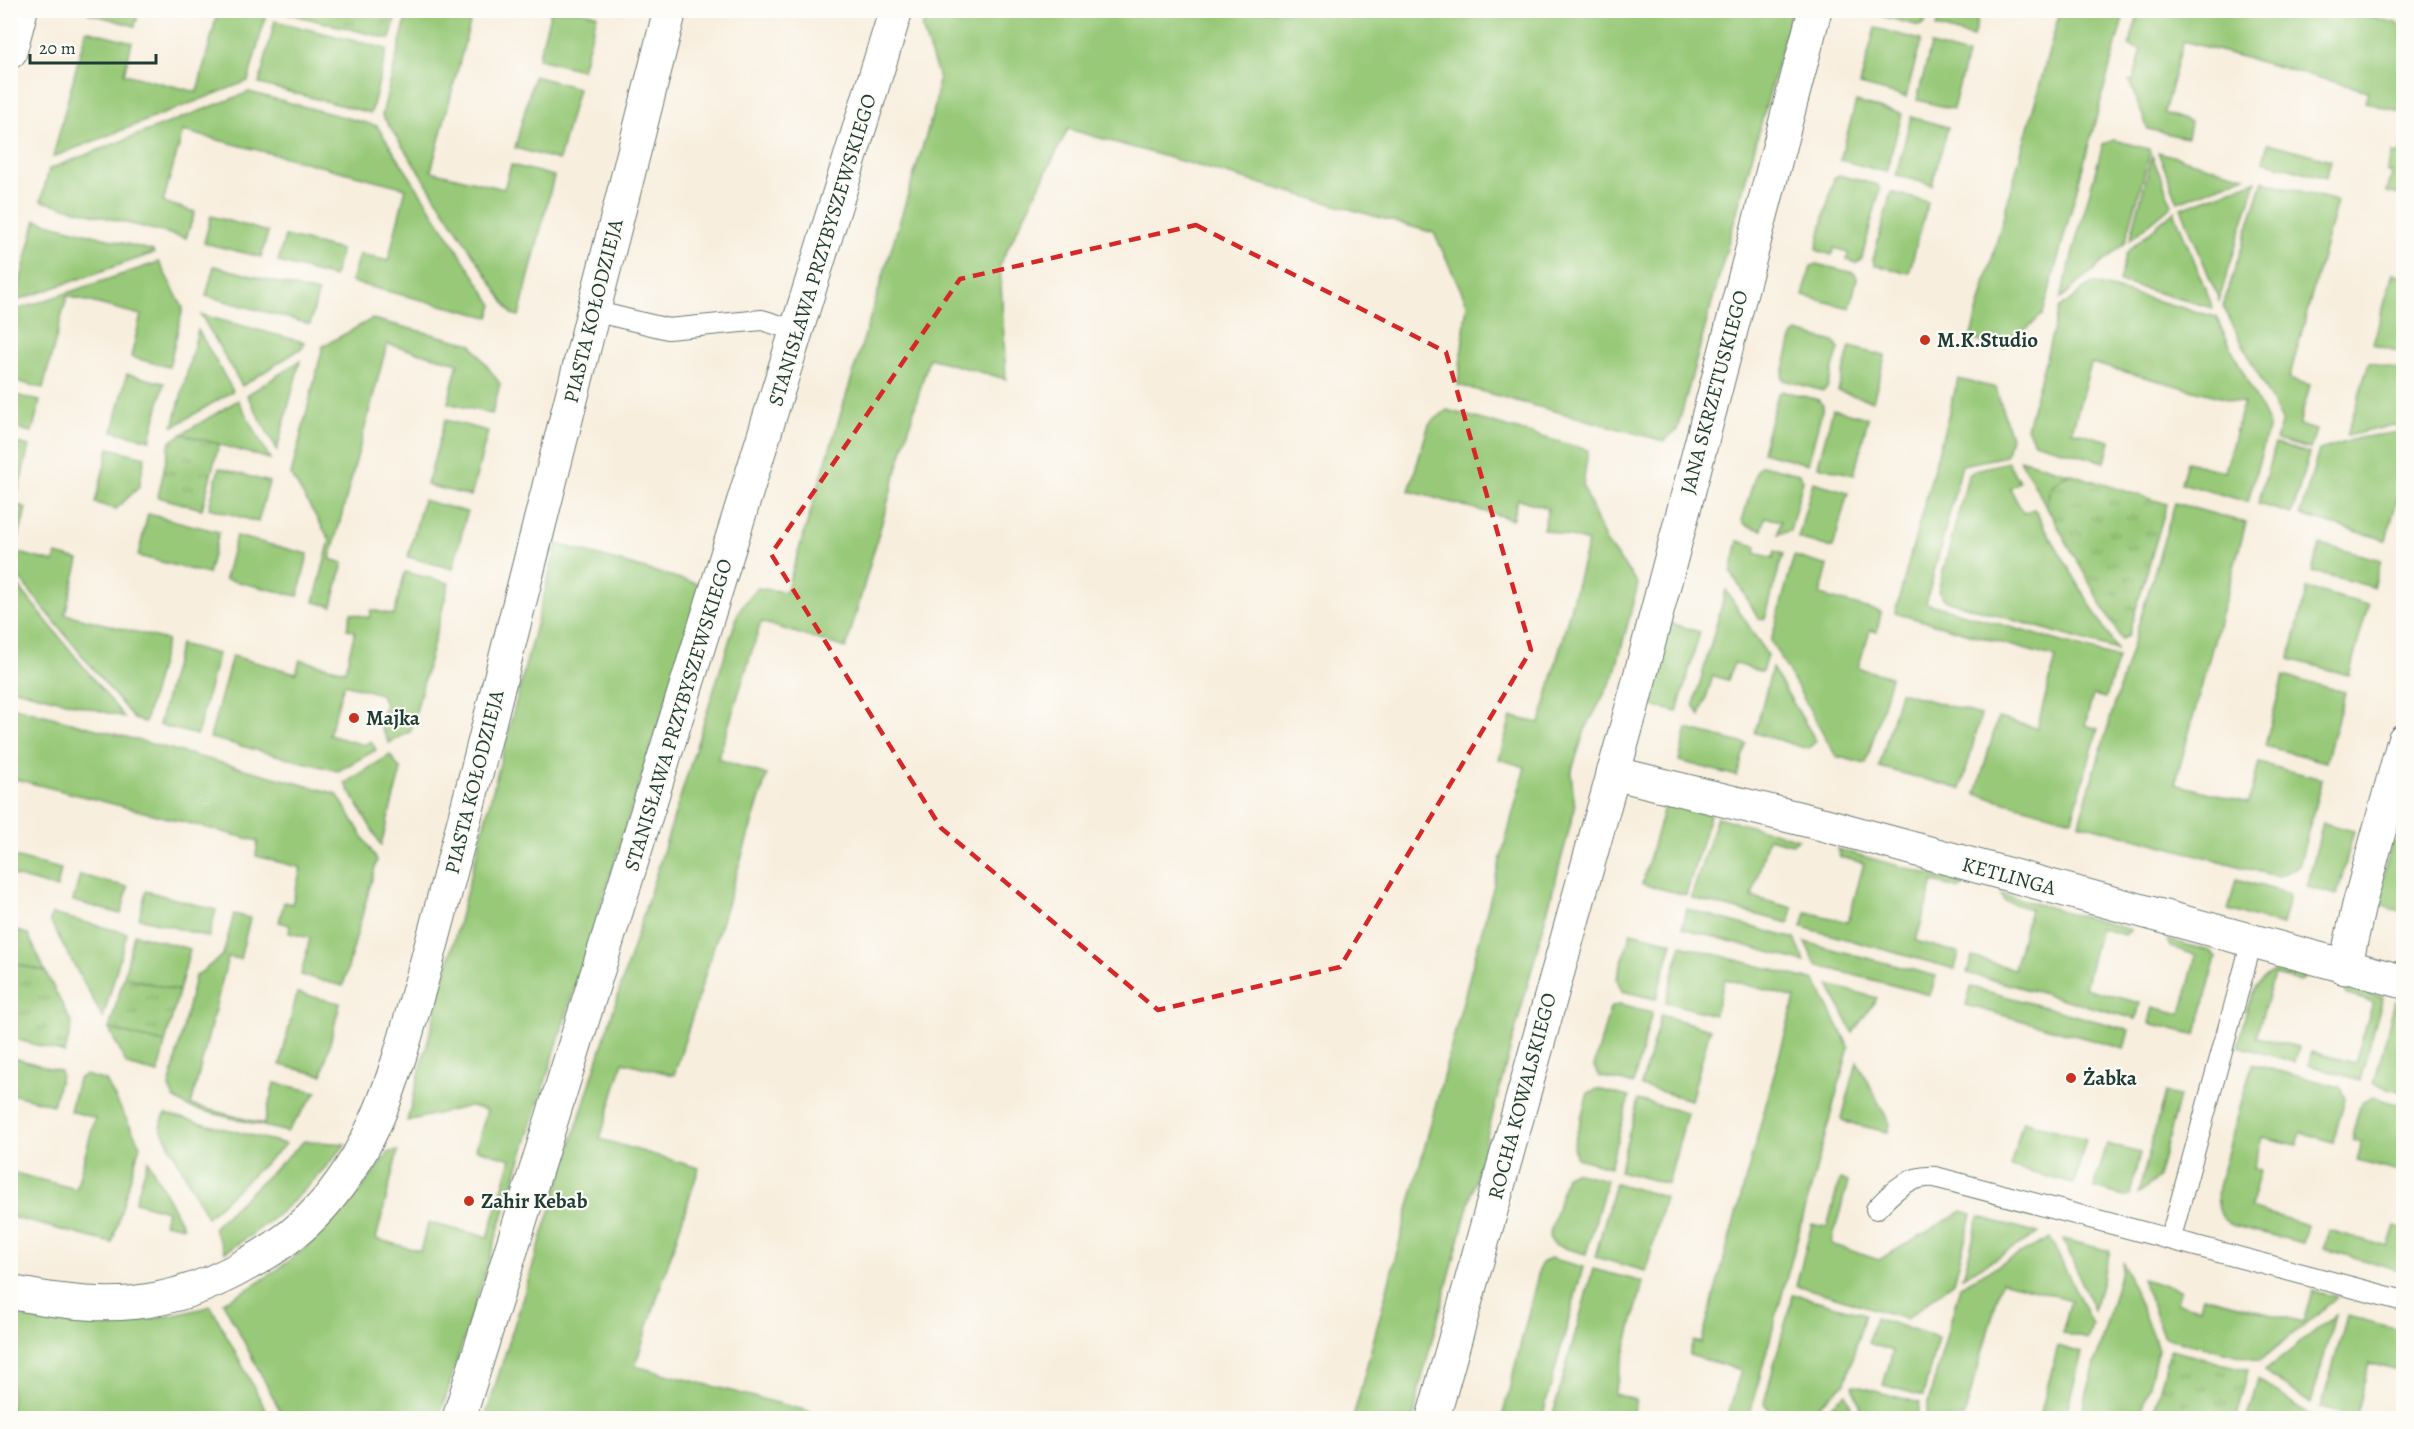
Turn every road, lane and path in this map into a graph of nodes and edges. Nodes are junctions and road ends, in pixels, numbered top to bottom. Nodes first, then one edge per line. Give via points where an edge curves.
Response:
1 (21, 10) edge
2 (670, 10) edge
3 (897, 10) edge
4 (1815, 10) edge
5 (10, 52) edge
6 (593, 311) junction
7 (797, 331) junction
8 (2403, 740) edge
9 (1613, 773) junction
10 (2252, 941) junction
11 (2345, 968) junction
12 (2403, 982) edge
13 (1876, 1209) dead end
14 (2170, 1237) junction
15 (10, 1292) edge
16 (2403, 1301) edge
17 (459, 1419) edge
18 (1433, 1419) edge

1 - 5 street
2 - 6 street, PIASTA KOŁODZIEJA
3 - 7 street, STANISŁAWA PRZYBYSZEWSKIEGO
4 - 9 street, JANA SKRZETUSKIEGO
6 - 7 lane via 668,329 762,320
6 - 15 street, PIASTA KOŁODZIEJA via 425,966 393,1080 379,1121 363,1150 305,1224 277,1247 197,1290 133,1304 54,1301
7 - 17 street, STANISŁAWA PRZYBYSZEWSKIEGO
8 - 11 street
9 - 10 street, KETLINGA
9 - 18 street, ROCHA KOWALSKIEGO
10 - 11 street, KETLINGA
10 - 14 lane
11 - 12 street, KETLINGA
13 - 14 lane via 1902,1184 1924,1176 1935,1177
14 - 16 lane

